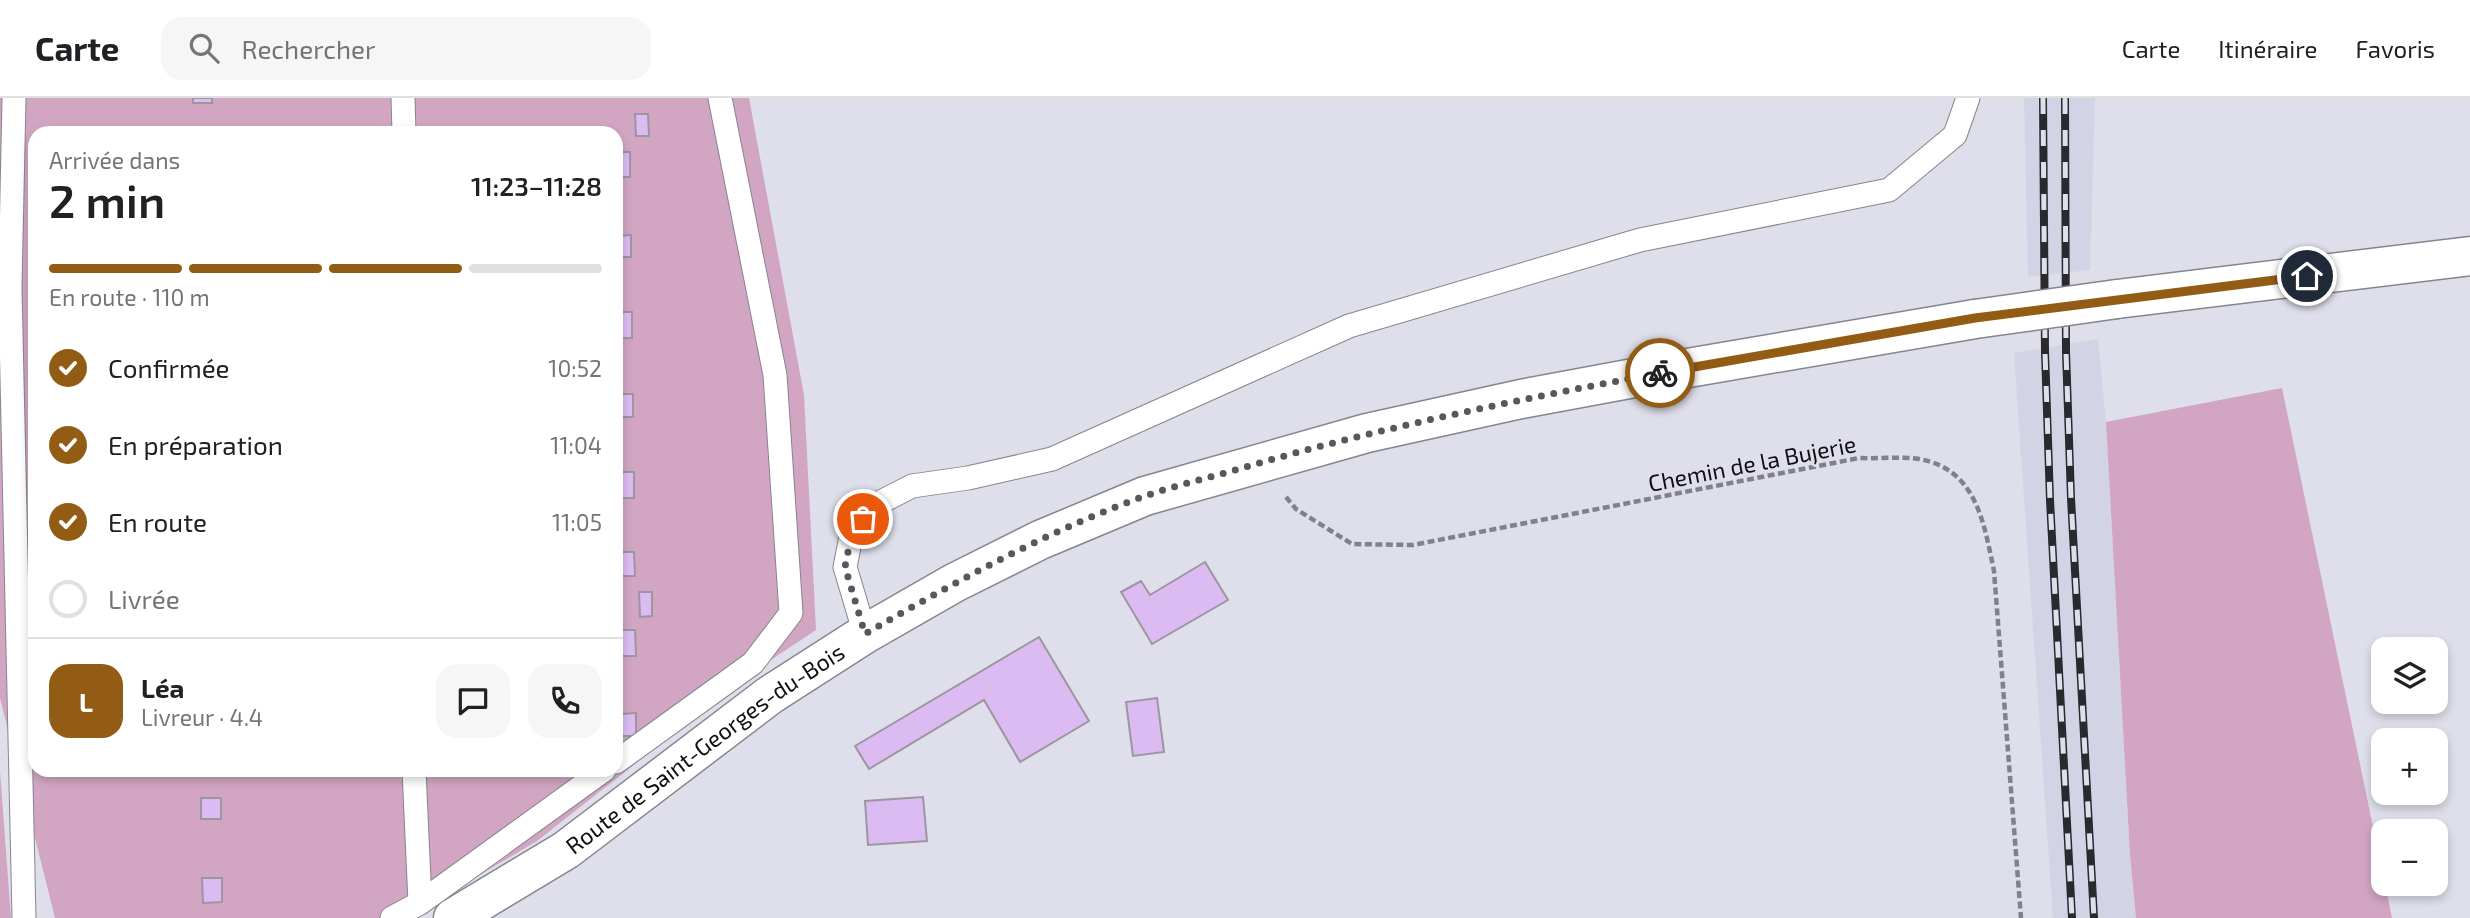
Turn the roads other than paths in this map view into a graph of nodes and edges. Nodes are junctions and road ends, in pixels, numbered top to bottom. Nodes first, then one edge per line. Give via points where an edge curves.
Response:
1 (14, 98) edge
2 (403, 98) edge
3 (720, 98) edge
4 (1968, 98) edge
5 (404, 126) edge
6 (2470, 256) edge
7 (865, 634) junction
8 (623, 757) edge
9 (415, 777) edge
10 (596, 777) edge
11 (436, 911) edge
12 (24, 918) edge
13 (392, 918) edge

1 - 12 lane via 10,288
2 - 5 lane
3 - 8 lane via 775,375 791,613 752,663
4 - 7 lane via 1955,135 1889,190 1640,240 1349,326 1052,458 912,486 875,505 852,532 845,567
6 - 7 street, Route de Saint-Georges-du-Bois, bridge via 1975,318 1688,368 1367,433 1145,496 1040,540
7 - 11 street, Route de Saint-Georges-du-Bois via 770,695 566,850
9 - 11 lane
10 - 11 lane
11 - 13 lane

